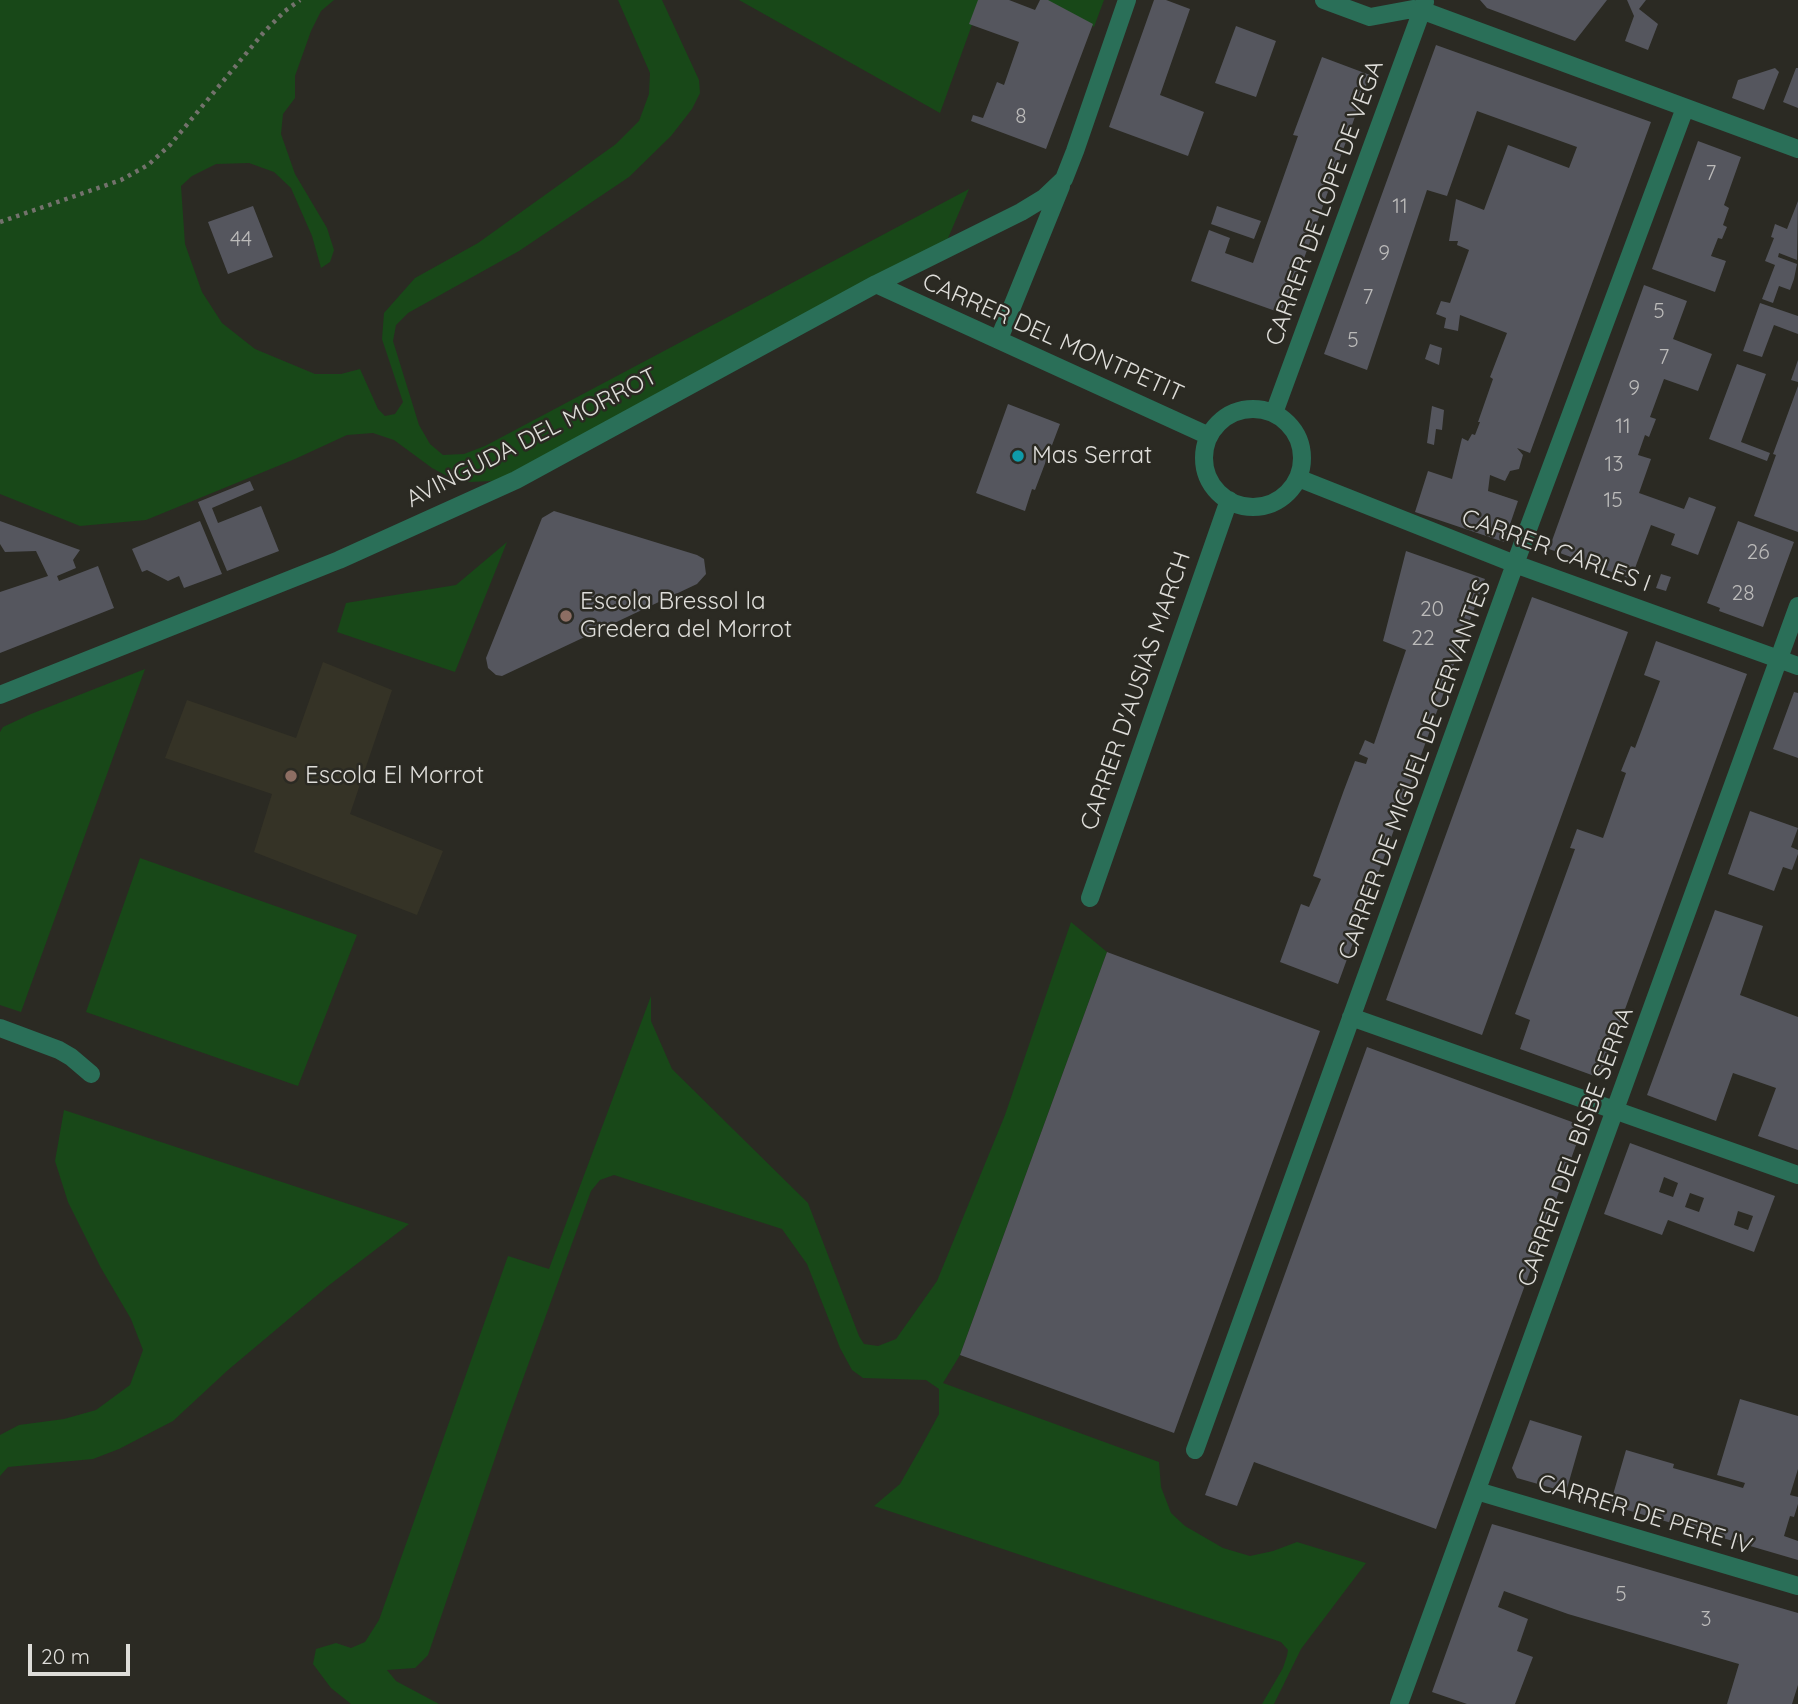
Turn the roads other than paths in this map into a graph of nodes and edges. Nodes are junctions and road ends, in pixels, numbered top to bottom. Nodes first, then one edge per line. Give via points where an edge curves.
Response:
1 (1126, 0) edge
2 (1324, 0) edge
3 (1424, 5) edge
4 (1685, 108) junction
5 (1798, 149) edge
6 (1064, 179) junction
7 (876, 284) junction
8 (999, 340) junction
9 (1274, 412) junction
10 (1209, 436) junction
11 (1298, 478) junction
12 (1229, 500) junction
13 (1515, 564) junction
14 (1798, 607) edge
15 (1779, 659) junction
16 (1798, 666) edge
17 (0, 695) edge
18 (1090, 898) dead end
19 (1351, 1017) junction
20 (0, 1028) edge
21 (91, 1074) dead end
22 (1616, 1110) junction
23 (1798, 1175) edge
24 (1195, 1450) dead end
25 (1477, 1491) junction
26 (1798, 1586) edge
27 (1399, 1704) edge

1 - 6 street, AVINGUDA DEL MORROT
2 - 3 street via 1370,17
3 - 4 street
3 - 9 street, CARRER DE LOPE DE VEGA
4 - 5 street
4 - 13 street, CARRER DE MIGUEL DE CERVANTES
6 - 7 street, AVINGUDA DEL MORROT via 1021,212
6 - 8 street, AVINGUDA DEL MORROT
7 - 8 street, CARRER DEL MONTPETIT
7 - 17 street, AVINGUDA DEL MORROT via 516,480 339,560
8 - 10 street, CARRER DEL MONTPETIT
9 - 10 street via 1237,412 1218,423
9 - 11 street via 1292,427 1302,448
10 - 12 street via 1207,472 1217,491
11 - 12 street via 1276,502 1252,506
11 - 13 street, CARRER CARLES I
12 - 18 street, CARRER D'AUSIÀS MARCH
13 - 15 street, CARRER CARLES I
13 - 19 street, CARRER DE MIGUEL DE CERVANTES
14 - 15 street, CARRER DEL BISBE SERRA
15 - 16 street, CARRER CARLES I
15 - 22 street, CARRER DEL BISBE SERRA
19 - 22 street
19 - 24 street, CARRER DE MIGUEL DE CERVANTES
20 - 21 street via 59,1050
22 - 23 street
22 - 25 street, CARRER DEL BISBE SERRA
25 - 26 street, CARRER DE PERE IV
25 - 27 street, CARRER DEL BISBE SERRA

